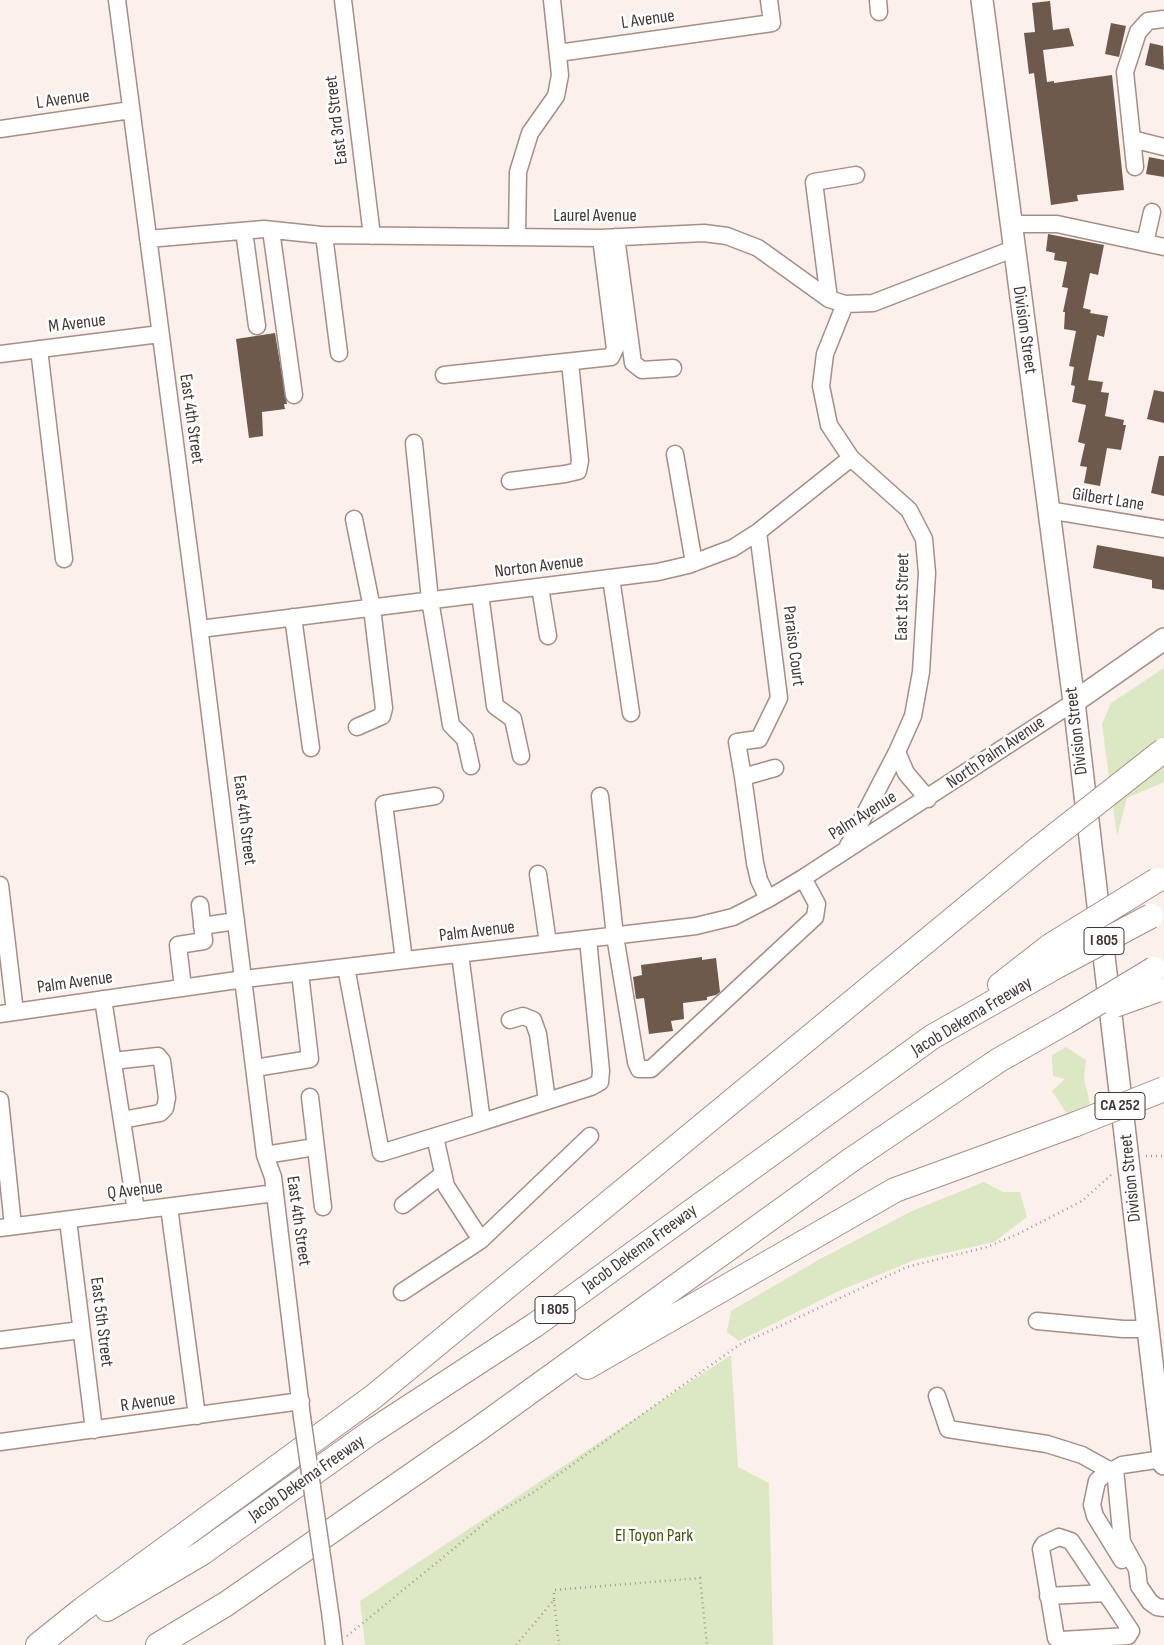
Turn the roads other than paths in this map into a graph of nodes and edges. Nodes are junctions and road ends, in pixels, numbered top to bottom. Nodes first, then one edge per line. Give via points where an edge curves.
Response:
1 (117, 0) edge
2 (343, 0) edge
3 (552, 0) edge
4 (769, 0) edge
5 (982, 0) edge
6 (1156, 20) edge
7 (558, 52) junction
8 (131, 110) junction
9 (0, 130) edge
10 (1132, 139) junction
11 (1164, 147) edge
12 (1135, 167) dead end
13 (856, 175) dead end
14 (1152, 212) dead end
15 (1010, 224) junction
16 (271, 230) junction
17 (244, 231) junction
18 (324, 235) junction
19 (372, 236) junction
20 (517, 236) junction
21 (609, 238) junction
22 (148, 240) junction
23 (1145, 243) junction
24 (1164, 247) edge
25 (1014, 249) junction
26 (829, 299) junction
27 (845, 304) junction
28 (257, 326) dead end
29 (160, 334) junction
30 (39, 349) junction
31 (339, 353) dead end
32 (0, 354) edge
33 (570, 362) junction
34 (673, 368) dead end
35 (444, 375) dead end
36 (294, 395) dead end
37 (414, 443) dead end
38 (675, 454) dead end
39 (851, 458) junction
40 (510, 481) dead end
41 (1048, 510) junction
42 (354, 519) dead end
43 (1163, 529) edge
44 (758, 532) junction
45 (64, 559) dead end
46 (694, 563) junction
47 (611, 578) junction
48 (540, 587) junction
49 (480, 594) junction
50 (430, 600) junction
51 (372, 608) junction
52 (293, 617) junction
53 (200, 629) junction
54 (548, 636) dead end
55 (1164, 639) edge
56 (1074, 702) junction
57 (631, 713) dead end
58 (357, 727) dead end
59 (311, 748) dead end
60 (1164, 750) edge
61 (898, 752) junction
62 (521, 756) dead end
63 (471, 766) dead end
64 (775, 768) dead end
65 (743, 777) junction
66 (435, 796) dead end
67 (600, 796) dead end
68 (928, 798) junction
69 (846, 850) junction
70 (538, 874) dead end
71 (803, 878) junction
72 (1160, 878) edge
73 (0, 885) edge
74 (768, 899) junction
75 (200, 905) dead end
76 (1158, 914) edge
77 (236, 921) junction
78 (202, 926) junction
79 (615, 936) junction
80 (588, 939) junction
81 (548, 944) junction
82 (460, 954) junction
83 (1053, 956) junction
84 (404, 960) junction
85 (346, 967) junction
86 (300, 973) junction
87 (1160, 978) edge
88 (244, 979) junction
89 (183, 988) junction
90 (103, 999) junction
91 (7, 1013) edge
92 (510, 1020) dead end
93 (113, 1061) junction
94 (255, 1068) junction
95 (1164, 1089) edge
96 (310, 1097) dead end
97 (0, 1100) edge
98 (547, 1101) junction
99 (122, 1120) junction
100 (482, 1122) junction
101 (435, 1136) junction
102 (590, 1136) dead end
103 (315, 1147) junction
104 (265, 1155) junction
105 (444, 1174) junction
106 (275, 1193) junction
107 (403, 1205) dead end
108 (169, 1207) junction
109 (323, 1207) dead end
110 (136, 1211) junction
111 (68, 1220) junction
112 (6, 1227) edge
113 (481, 1240) junction
114 (402, 1292) dead end
115 (1037, 1321) dead end
116 (1148, 1329) junction
117 (81, 1330) junction
118 (0, 1340) edge
119 (1158, 1357) edge
120 (937, 1396) dead end
121 (302, 1409) junction
122 (197, 1416) junction
123 (94, 1430) junction
124 (477, 1430) junction
125 (0, 1442) edge
126 (1164, 1461) edge
127 (1112, 1469) junction
128 (1140, 1586) junction
129 (1106, 1593) junction
130 (1048, 1596) junction
131 (1164, 1608) edge
132 (1133, 1640) edge
133 (339, 1642) edge
134 (38, 1645) edge
135 (46, 1645) edge
136 (158, 1645) edge

1 - 8 street, East 4th Street
2 - 19 street, East 3rd Street
3 - 7 street
4 - 7 street, L Avenue via 772,23
5 - 15 main road, Division Street
6 - 10 street via 1138,32 1125,72
7 - 20 street via 560,75 556,96 530,133 518,172
8 - 9 street, L Avenue
8 - 22 street, East 4th Street
10 - 11 street
10 - 12 street
13 - 26 street via 814,182
14 - 23 street
15 - 23 street via 1056,224
15 - 25 main road, Division Street
16 - 17 street, Laurel Avenue
16 - 18 street, Laurel Avenue
16 - 36 street
17 - 22 street, Laurel Avenue
17 - 28 street
18 - 19 street, Laurel Avenue
18 - 31 street
19 - 20 street, Laurel Avenue
20 - 21 street, Laurel Avenue
21 - 26 street, Laurel Avenue via 704,233 727,236 758,248
21 - 33 street via 615,349 611,357
21 - 34 street via 633,363 642,370
22 - 29 street, East 4th Street
23 - 24 street
25 - 27 street, Laurel Avenue via 873,303
25 - 41 main road, Division Street
26 - 27 street, Laurel Avenue
27 - 39 street, East 1st Street via 825,354 821,386 829,425
29 - 30 street, M Avenue
29 - 53 street, East 4th Street
30 - 32 street, M Avenue
30 - 45 street
33 - 35 street
33 - 40 street via 580,461 578,471
37 - 50 street
38 - 46 street
39 - 44 street, Norton Avenue
39 - 61 street, East 1st Street via 909,510 924,539 928,573 921,672 913,716
41 - 43 street, Gilbert Lane
41 - 56 main road, Division Street
42 - 51 street
44 - 46 street, Norton Avenue via 733,548
44 - 65 street, Paraiso Court via 779,698 759,739 737,742
46 - 47 street, Norton Avenue
47 - 48 street, Norton Avenue
47 - 57 street
48 - 49 street, Norton Avenue
48 - 54 street
49 - 50 street, Norton Avenue
49 - 62 street via 495,706 512,719
50 - 51 street, Norton Avenue
50 - 63 street via 451,725 465,739
51 - 52 street, Norton Avenue
51 - 58 street via 384,708 382,716
52 - 53 street, Norton Avenue
52 - 59 street
53 - 77 street, East 4th Street
55 - 56 main road, North Palm Avenue
56 - 68 street, North Palm Avenue
56 - 116 main road, Division Street
60 - 134 highway, bridge via 1038,849 373,1396
61 - 68 street via 906,773
61 - 69 street, East 1st Street
64 - 65 street
65 - 74 street via 755,863
66 - 84 street via 384,804
67 - 79 street
68 - 69 street, Palm Avenue
69 - 71 street, Palm Avenue
70 - 81 street
71 - 74 street, Palm Avenue
71 - 79 street via 817,904 815,917 651,1069 640,1069 636,1062
72 - 83 highway, bridge
73 - 91 street
74 - 79 street, Palm Avenue via 733,918
75 - 78 street
76 - 83 highway, Jacob Dekema Freeway / I 805, bridge
77 - 78 street
77 - 88 street, East 4th Street
78 - 89 street via 204,941 178,945
79 - 80 street, Palm Avenue
80 - 81 street, Palm Avenue
80 - 98 street via 600,1082
81 - 82 street, Palm Avenue
82 - 84 street, Palm Avenue
82 - 100 street
83 - 135 highway, Jacob Dekema Freeway / I 805 via 932,1037 535,1325 371,1432 202,1553
84 - 85 street, Palm Avenue
85 - 86 street, Palm Avenue
85 - 101 street via 380,1153
86 - 88 street, Palm Avenue
86 - 94 street via 310,1059
87 - 124 highway, bridge via 1066,1022 999,1060 851,1160
88 - 89 street, Palm Avenue
88 - 94 street, East 4th Street
89 - 90 street, Palm Avenue
90 - 91 street, Palm Avenue
90 - 93 street
92 - 98 street via 522,1016 533,1020 538,1034
93 - 99 street
93 - 99 street via 158,1056 162,1061 167,1098 165,1108 160,1113
94 - 104 street, East 4th Street
95 - 124 highway, CA 252, bridge via 895,1190
96 - 103 street
97 - 112 street
98 - 100 street
99 - 110 street
100 - 101 street
101 - 105 street
102 - 113 street
103 - 104 street
103 - 109 street
104 - 106 street, East 4th Street
105 - 107 street
105 - 113 street via 446,1186
106 - 108 street, Q Avenue
106 - 121 street, East 4th Street
108 - 110 street, Q Avenue
108 - 122 street
110 - 111 street, Q Avenue
111 - 112 street, Q Avenue
111 - 117 street, East 5th Street
113 - 114 street
115 - 116 street
116 - 119 main road, Division Street
117 - 118 street
117 - 123 street, East 5th Street
119 - 126 main road, Division Street
120 - 127 street via 948,1429 1047,1444
121 - 122 street, R Avenue
121 - 133 street, East 4th Street, bridge via 330,1619
122 - 123 street, R Avenue
123 - 125 street, R Avenue
124 - 136 highway via 226,1604
126 - 127 street
127 - 128 street via 1122,1542 1137,1569
127 - 128 street via 1097,1482 1092,1505 1095,1516
128 - 131 street via 1150,1602
129 - 130 street
129 - 130 street via 1071,1541 1059,1537 1041,1548
129 - 132 street via 1131,1630
130 - 132 street via 1054,1633 1061,1640

